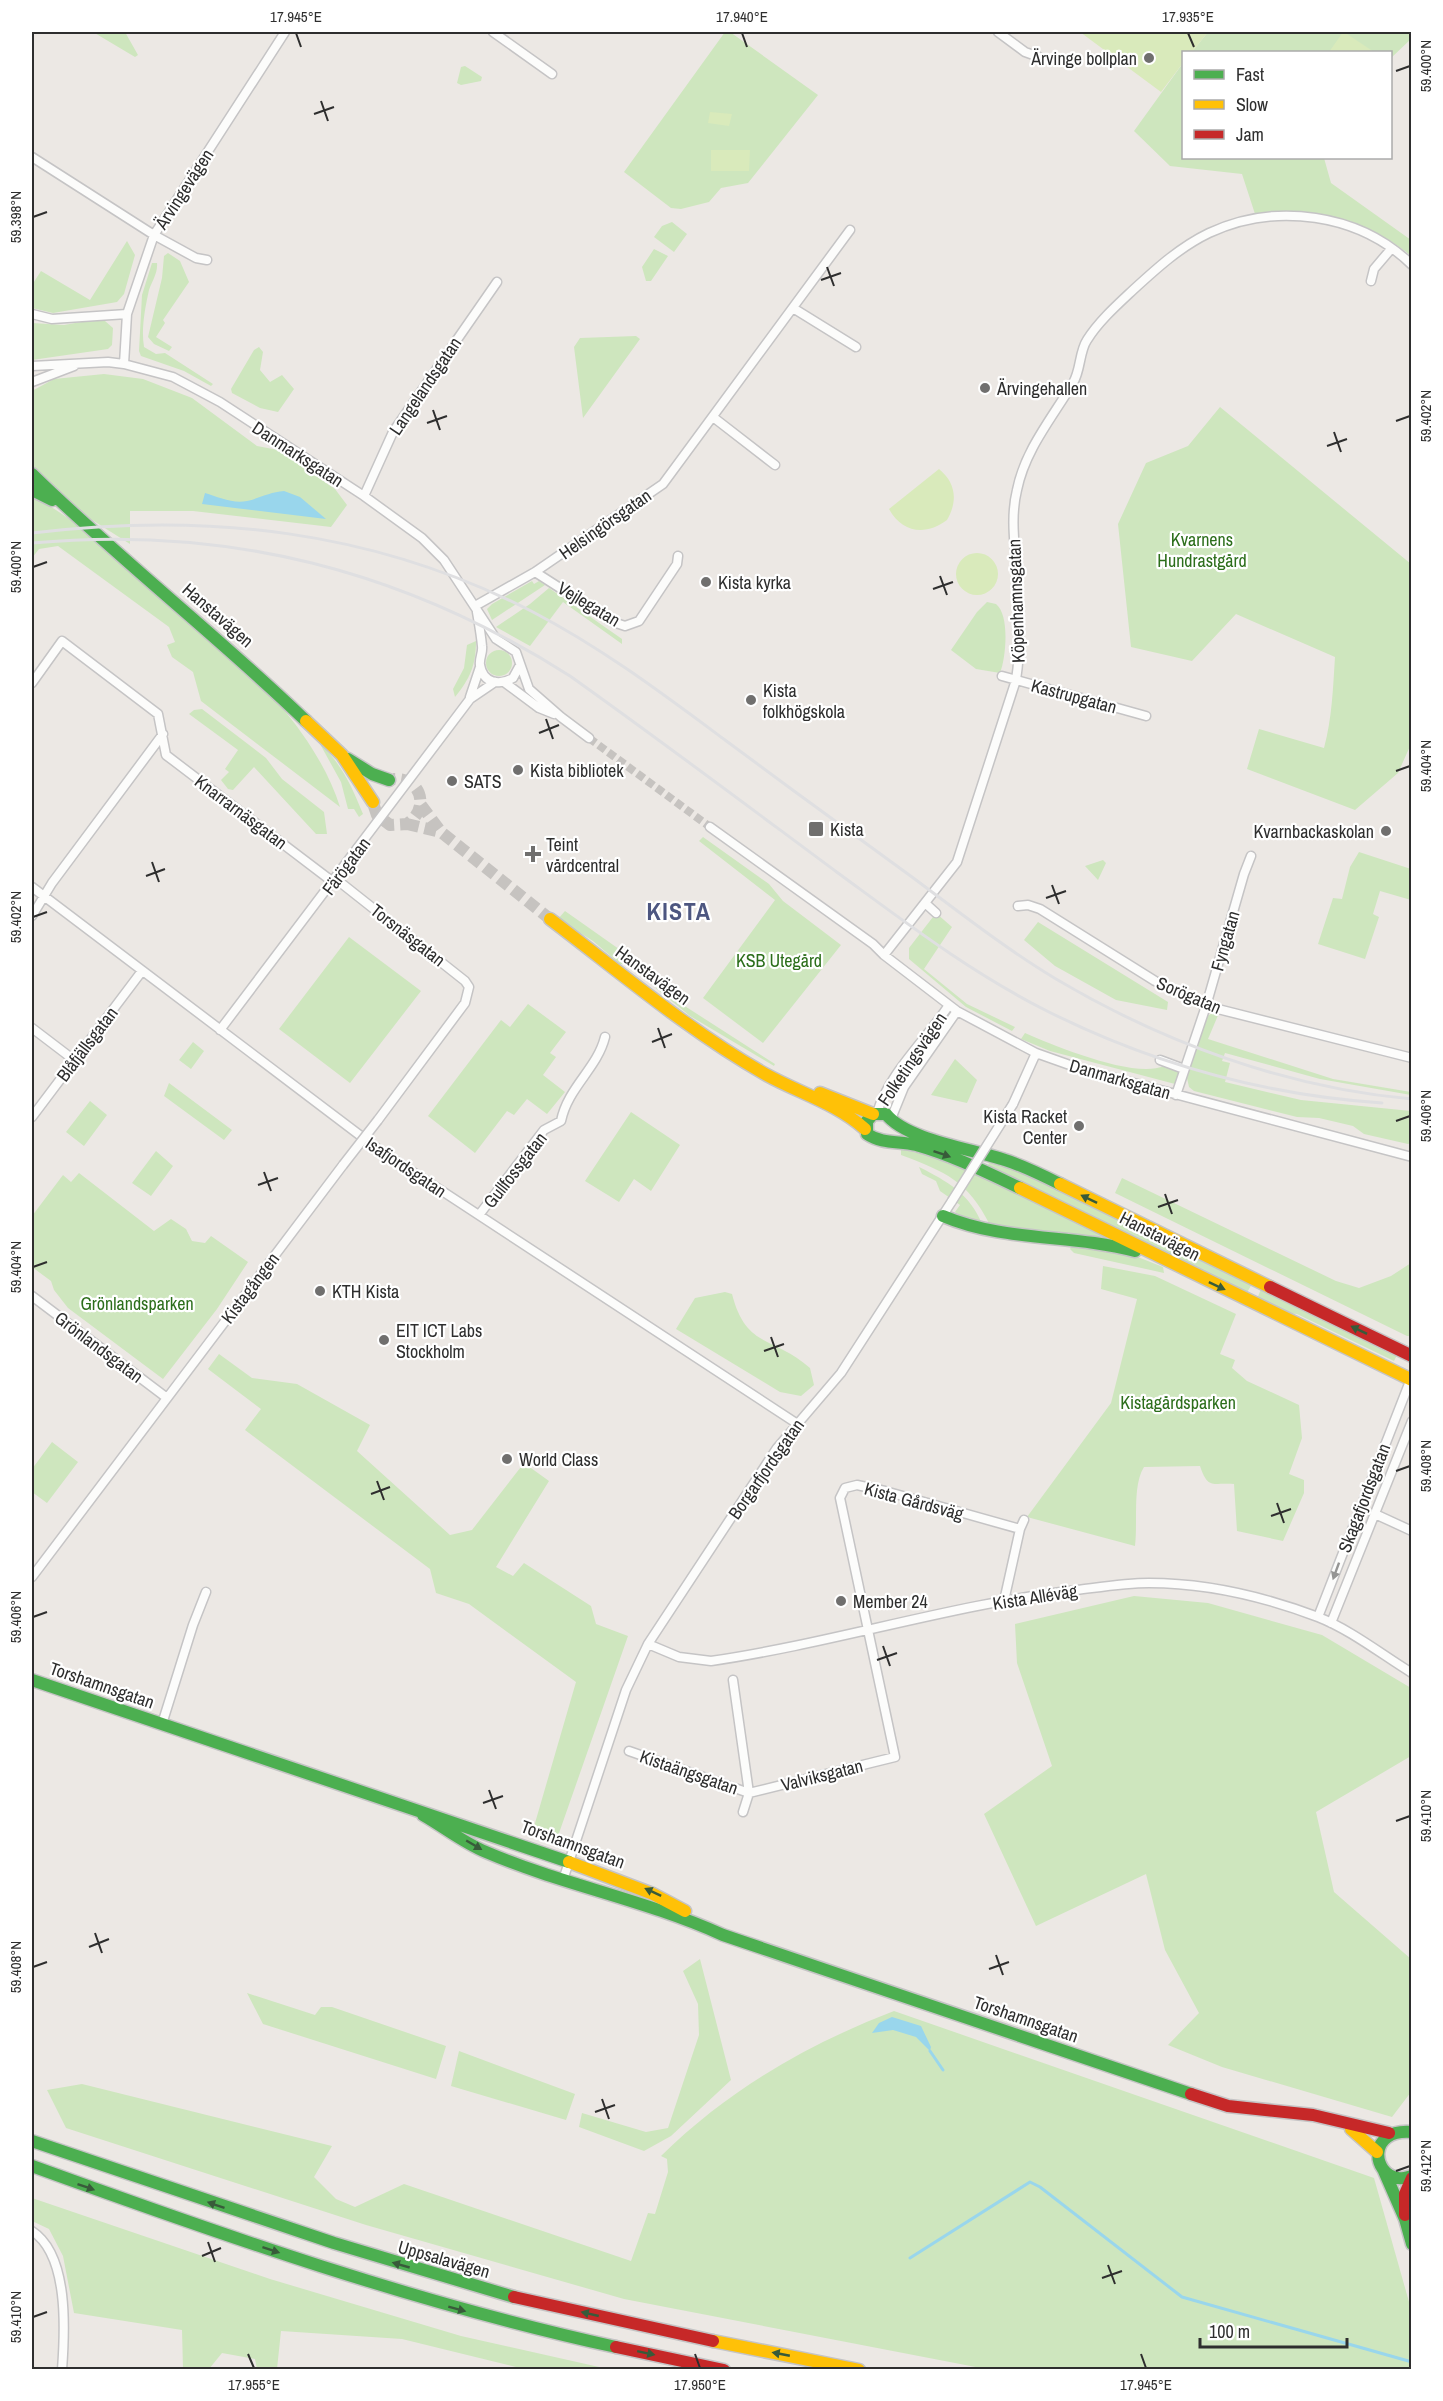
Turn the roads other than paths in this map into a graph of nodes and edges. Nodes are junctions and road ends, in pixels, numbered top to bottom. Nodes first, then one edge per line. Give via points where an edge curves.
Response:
1 (285, 32) edge
2 (493, 32) edge
3 (998, 32) edge
4 (1039, 57) dead end
5 (552, 74) dead end
6 (32, 157) edge
7 (850, 230) dead end
8 (154, 236) junction
9 (1391, 249) junction
10 (207, 260) dead end
11 (1412, 265) edge
12 (1371, 281) dead end
13 (497, 282) dead end
14 (793, 308) junction
15 (32, 314) edge
16 (127, 314) junction
17 (856, 347) dead end
18 (86, 362) junction
19 (124, 364) junction
20 (32, 366) edge
21 (32, 382) edge
22 (713, 417) junction
23 (775, 465) dead end
24 (32, 474) edge
25 (32, 490) edge
26 (364, 496) junction
27 (65, 507) junction
28 (678, 556) dead end
29 (535, 572) junction
30 (475, 606) junction
31 (501, 643) junction
32 (483, 653) junction
33 (480, 666) junction
34 (519, 666) junction
35 (1002, 676) dead end
36 (1016, 680) junction
37 (499, 682) junction
38 (32, 683) edge
39 (470, 699) junction
40 (1146, 716) dead end
41 (561, 717) junction
42 (163, 734) junction
43 (589, 738) tunnel mouth
44 (342, 755) junction
45 (711, 827) tunnel mouth
46 (1251, 856) dead end
47 (335, 880) junction
48 (32, 887) edge
49 (44, 896) junction
50 (925, 903) junction
51 (1018, 906) dead end
52 (936, 913) dead end
53 (32, 916) edge
54 (550, 919) tunnel mouth
55 (884, 955) junction
56 (142, 971) junction
57 (469, 998) joint
58 (1206, 1006) junction
59 (953, 1008) junction
60 (32, 1028) edge
61 (220, 1030) junction
62 (605, 1036) dead end
63 (1036, 1053) junction
64 (738, 1055) junction
65 (1412, 1058) edge
66 (74, 1060) junction
67 (1160, 1060) dead end
68 (1184, 1069) junction
69 (1176, 1095) junction
70 (875, 1113) junction
71 (32, 1117) edge
72 (892, 1121) junction
73 (866, 1130) junction
74 (886, 1140) junction
75 (1381, 1148) junction
76 (1412, 1152) edge
77 (1412, 1157) edge
78 (479, 1215) junction
79 (943, 1216) junction
80 (1165, 1261) junction
81 (1259, 1281) junction
82 (32, 1296) edge
83 (1249, 1301) junction
84 (1412, 1356) edge
85 (1411, 1378) edge
86 (167, 1398) junction
87 (1412, 1421) edge
88 (796, 1423) junction
89 (1375, 1514) junction
90 (1024, 1520) dead end
91 (1020, 1529) junction
92 (1412, 1531) edge
93 (32, 1577) edge
94 (206, 1592) dead end
95 (1005, 1601) junction
96 (1318, 1617) junction
97 (1331, 1623) junction
98 (869, 1629) junction
99 (648, 1644) junction
100 (1412, 1673) edge
101 (32, 1680) edge
102 (733, 1680) dead end
103 (162, 1724) junction
104 (628, 1751) dead end
105 (749, 1793) junction
106 (743, 1812) dead end
107 (423, 1815) junction
108 (569, 1861) junction
109 (563, 1880) junction
110 (701, 1924) junction
111 (1412, 2119) edge
112 (1345, 2125) junction
113 (1400, 2132) edge
114 (32, 2140) edge
115 (1377, 2152) junction
116 (32, 2166) edge
117 (1384, 2171) junction
118 (1412, 2177) edge
119 (1404, 2219) junction
120 (32, 2231) edge
121 (1412, 2244) edge
122 (62, 2370) edge
123 (724, 2370) edge
124 (859, 2370) edge

1 - 8 street, Ärvingevägen
2 - 5 street
3 - 4 street via 1025,52
6 - 8 street
7 - 14 street, Helsingörsgatan
8 - 10 street
8 - 16 street, Ärvingevägen
9 - 11 street, Köpenhamnsgatan
9 - 12 street via 1374,269
9 - 36 street, Köpenhamnsgatan via 1341,222 1278,215 1250,220 1229,225 1165,260 1112,310 1086,341 1075,379 1030,449 1017,490 1014,524 1020,643
13 - 26 street, Langelandsgatan via 393,432
14 - 17 street
14 - 22 street, Helsingörsgatan
15 - 16 street via 52,320
16 - 19 street, Ärvingevägen
18 - 19 street, Danmarksgatan
18 - 20 street, Danmarksgatan
18 - 21 street, Danmarksgatan
19 - 26 street, Danmarksgatan via 173,377 220,402
22 - 23 street
22 - 29 street, Helsingörsgatan via 663,484
24 - 27 main road, Hanstavägen
25 - 27 main road, Hanstavägen
26 - 30 street, Danmarksgatan via 422,538 444,560
27 - 44 main road, Hanstavägen via 242,660
28 - 29 street, Vejlegatan via 677,564 639,621 629,626 613,622
29 - 30 street, Helsingörsgatan
30 - 31 street, Danmarksgatan
30 - 32 street, Danmarksgatan
31 - 32 street
31 - 34 street, Danmarksgatan via 516,652
32 - 33 street, Danmarksgatan
33 - 37 street, Danmarksgatan via 485,677
33 - 39 street, Färögatan
34 - 37 street via 513,678
34 - 41 street, Danmarksgatan via 529,689
35 - 36 street, Kastrupgatan
36 - 40 street, Kastrupgatan
36 - 50 street, Köpenhamnsgatan via 957,862
37 - 39 street, Färögatan
37 - 41 street, Danmarksgatan
38 - 42 street, Knarrarnäsgatan via 62,641 158,714
39 - 47 street, Färögatan
41 - 43 street, Danmarksgatan
42 - 47 street, Knarrarnäsgatan via 166,755
42 - 49 street
44 - 44 main road, Hanstavägen via 374,804 376,790 391,779 372,774
45 - 55 street, Danmarksgatan
46 - 58 street, Fyngatan
47 - 57 street, Torsnäsgatan via 465,981
47 - 61 street, Färögatan
48 - 49 street, Isafjordsgatan
49 - 53 street
49 - 56 street, Isafjordsgatan
50 - 52 street
50 - 55 street, Köpenhamnsgatan
51 - 58 street, Sorögatan via 1040,909 1155,981
54 - 64 main road, Hanstavägen via 680,1017
55 - 59 street, Danmarksgatan
56 - 61 street, Isafjordsgatan
56 - 66 street, Blåfjällsgatan
57 - 86 street, Kistagången, bridge
58 - 65 street, Sorögatan
58 - 68 street, Fyngatan
59 - 63 street, Danmarksgatan
59 - 70 street, Folketingsvägen via 888,1090
59 - 72 street, Folketingsvägen via 904,1087
60 - 66 street
61 - 78 street, Isafjordsgatan via 378,1149
62 - 78 street, Gullfossgatan via 601,1053 565,1103 561,1121 544,1130
63 - 69 street, Danmarksgatan
63 - 79 street, Borgarfjordsgatan, bridge via 1013,1104
64 - 70 main road, Hanstavägen
64 - 73 main road, Hanstavägen via 765,1074 847,1113
66 - 71 street, Blåfjällsgatan
67 - 68 street
68 - 69 street, Fyngatan
69 - 75 street, Danmarksgatan
70 - 72 main road, Hanstavägen via 886,1114
70 - 73 main road via 867,1121
72 - 74 main road via 892,1132
81 -> 72 main road, Hanstavägen via 1017,1164 925,1136
73 - 74 main road, Hanstavägen via 871,1138
74 -> 80 main road, Hanstavägen via 915,1145 978,1168
75 - 76 street, Danmarksgatan
75 - 77 street, Danmarksgatan
78 - 88 street, Isafjordsgatan
79 - 80 main road via 973,1229 1120,1246
79 - 88 street, Borgarfjordsgatan via 841,1373
80 -> 83 main road, Hanstavägen
81 - 83 main road
84 -> 81 main road, Hanstavägen
82 - 86 street, Grönlandsgatan
83 - 85 main road, Hanstavägen
85 -> 96 street, Skagafjordsgatan
86 - 93 street, Kistagången
87 - 89 street, Skagafjordsgatan
88 - 99 street, Borgarfjordsgatan
89 - 92 street
89 - 97 street, Skagafjordsgatan
90 - 91 street
91 - 95 street
91 - 98 street, Kista Gårdsväg via 885,1491 857,1485 845,1488 840,1498
94 - 103 street, Torshamnsgatan
95 - 96 street, Kista Alléväg via 1151,1583 1208,1587
95 - 98 street, Kista Alléväg
96 - 97 street, Kista Alléväg
97 - 100 street, Kista Alléväg
98 - 99 street, Kista Alléväg via 711,1661 679,1657
98 - 105 street, Valviksgatan via 895,1757
99 - 108 street, Borgarfjordsgatan via 626,1690
101 - 103 main road, Torshamnsgatan
102 - 105 street
103 - 107 main road, Torshamnsgatan
104 - 105 street, Kistaängsgatan
105 - 106 street
107 - 108 main road, Torshamnsgatan
107 -> 109 main road, Torshamnsgatan via 485,1851
108 - 109 street, Borgarfjordsgatan
110 -> 108 main road, Torshamnsgatan via 659,1895
109 - 110 main road, Torshamnsgatan via 665,1909
110 - 112 main road, Torshamnsgatan via 723,1935 1216,2103 1245,2110 1313,2115
111 - 113 main road
112 - 113 main road, Torshamnsgatan
112 - 115 main road, Torshamnsgatan
113 - 115 main road via 1382,2139
124 -> 114 main road, Uppsalavägen via 602,2317 451,2280 242,2214
115 - 117 main road
116 -> 123 main road via 232,2238 442,2305
117 - 118 main road via 1395,2177
117 - 119 main road
118 - 119 main road via 1405,2194
119 - 121 main road
120 - 122 street via 40,2236 54,2258 64,2340

